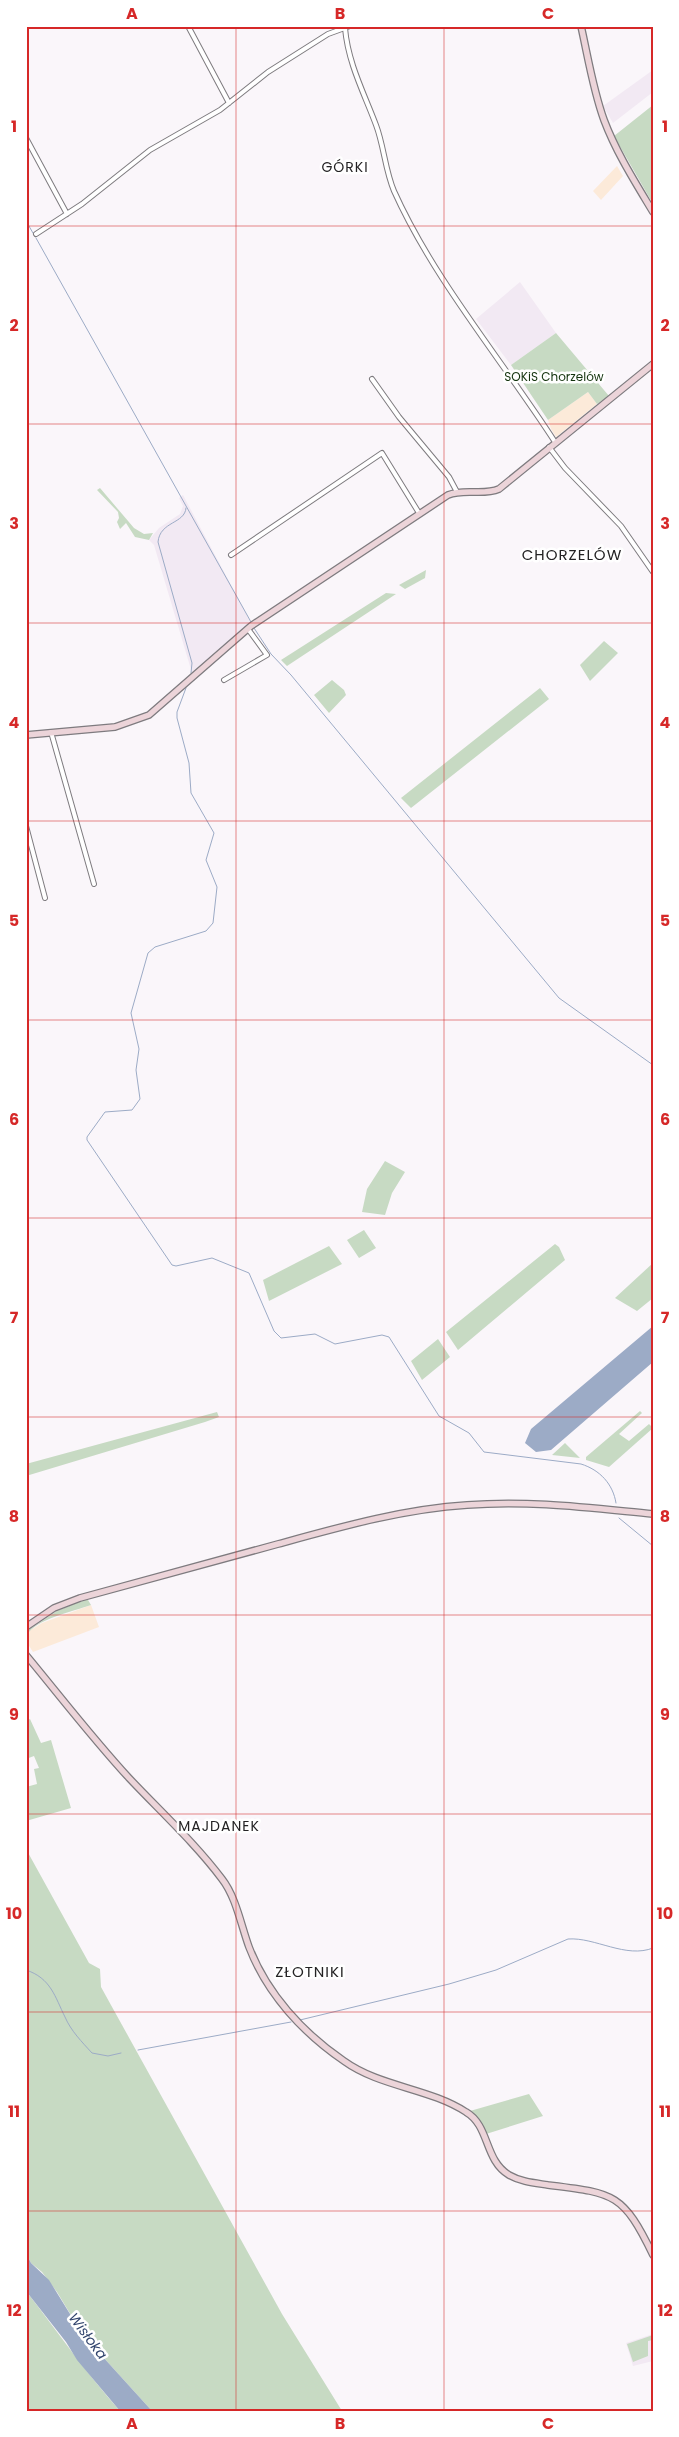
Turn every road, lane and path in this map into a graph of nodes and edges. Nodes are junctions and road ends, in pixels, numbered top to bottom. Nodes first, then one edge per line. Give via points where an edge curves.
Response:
1 (188, 26) edge
2 (350, 26) edge
3 (582, 26) edge
4 (345, 28) junction
5 (230, 103) junction
6 (26, 138) edge
7 (653, 212) edge
8 (67, 214) junction
9 (36, 234) dead end
10 (653, 364) edge
11 (372, 379) dead end
12 (555, 442) junction
13 (549, 447) junction
14 (457, 492) junction
15 (419, 513) junction
16 (230, 555) dead end
17 (653, 572) edge
18 (248, 628) junction
19 (224, 680) dead end
20 (51, 732) junction
21 (26, 736) edge
22 (26, 826) edge
23 (94, 884) dead end
24 (45, 898) dead end
25 (653, 1514) edge
26 (26, 1627) edge
27 (26, 1655) edge
28 (653, 2255) edge

1 - 5 street
2 - 4 street
3 - 7 street via 604,122
4 - 5 street via 328,34 294,55
4 - 12 street via 354,70 378,130 393,189 406,216
5 - 8 street via 150,150
6 - 8 street
8 - 9 street
10 - 12 street
11 - 14 street via 449,477
12 - 13 street
13 - 14 street via 499,489
13 - 17 street via 564,468 621,526
14 - 15 street
15 - 16 street via 382,453
15 - 18 street
18 - 19 street via 266,655
18 - 20 street via 150,715 114,727
20 - 21 street
20 - 23 street
22 - 24 street
25 - 26 street via 517,1502 398,1514 80,1598 49,1611
27 - 28 street via 113,1759 225,1881 258,1967 298,2025 353,2067 469,2113 477,2122 492,2158 508,2175 523,2181 587,2189 618,2201 632,2216

